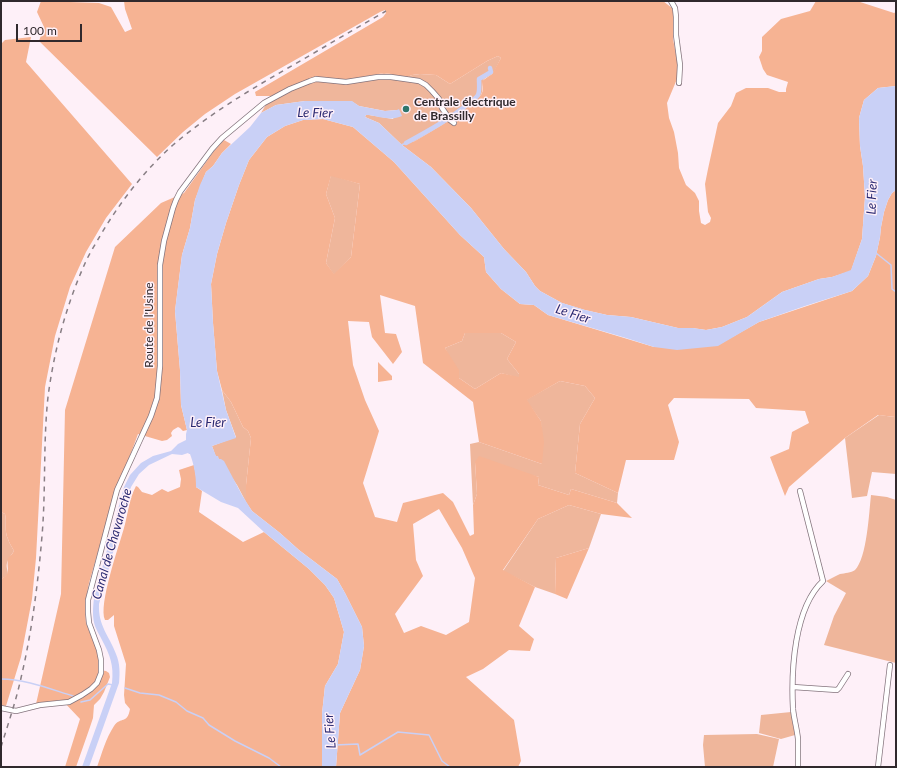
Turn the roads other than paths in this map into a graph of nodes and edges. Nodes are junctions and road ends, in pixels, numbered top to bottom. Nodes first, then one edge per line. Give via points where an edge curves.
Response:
1 (671, 1) edge
2 (679, 83) dead end
3 (451, 120) dead end
4 (800, 491) dead end
5 (890, 665) dead end
6 (848, 674) dead end
7 (793, 687) junction
8 (1, 708) edge
9 (798, 767) edge
10 (878, 767) edge

1 - 2 street via 676,18
3 - 8 street, Route de l'Usine via 432,90 419,81 391,77 346,82 316,79 264,103 212,149 176,200 162,250 159,272 158,398 117,490 88,600 89,623 102,660 99,680 91,689 69,702 16,711
4 - 7 street via 823,581 810,598 803,613 796,643
5 - 10 street
6 - 7 street via 837,690
7 - 9 street

